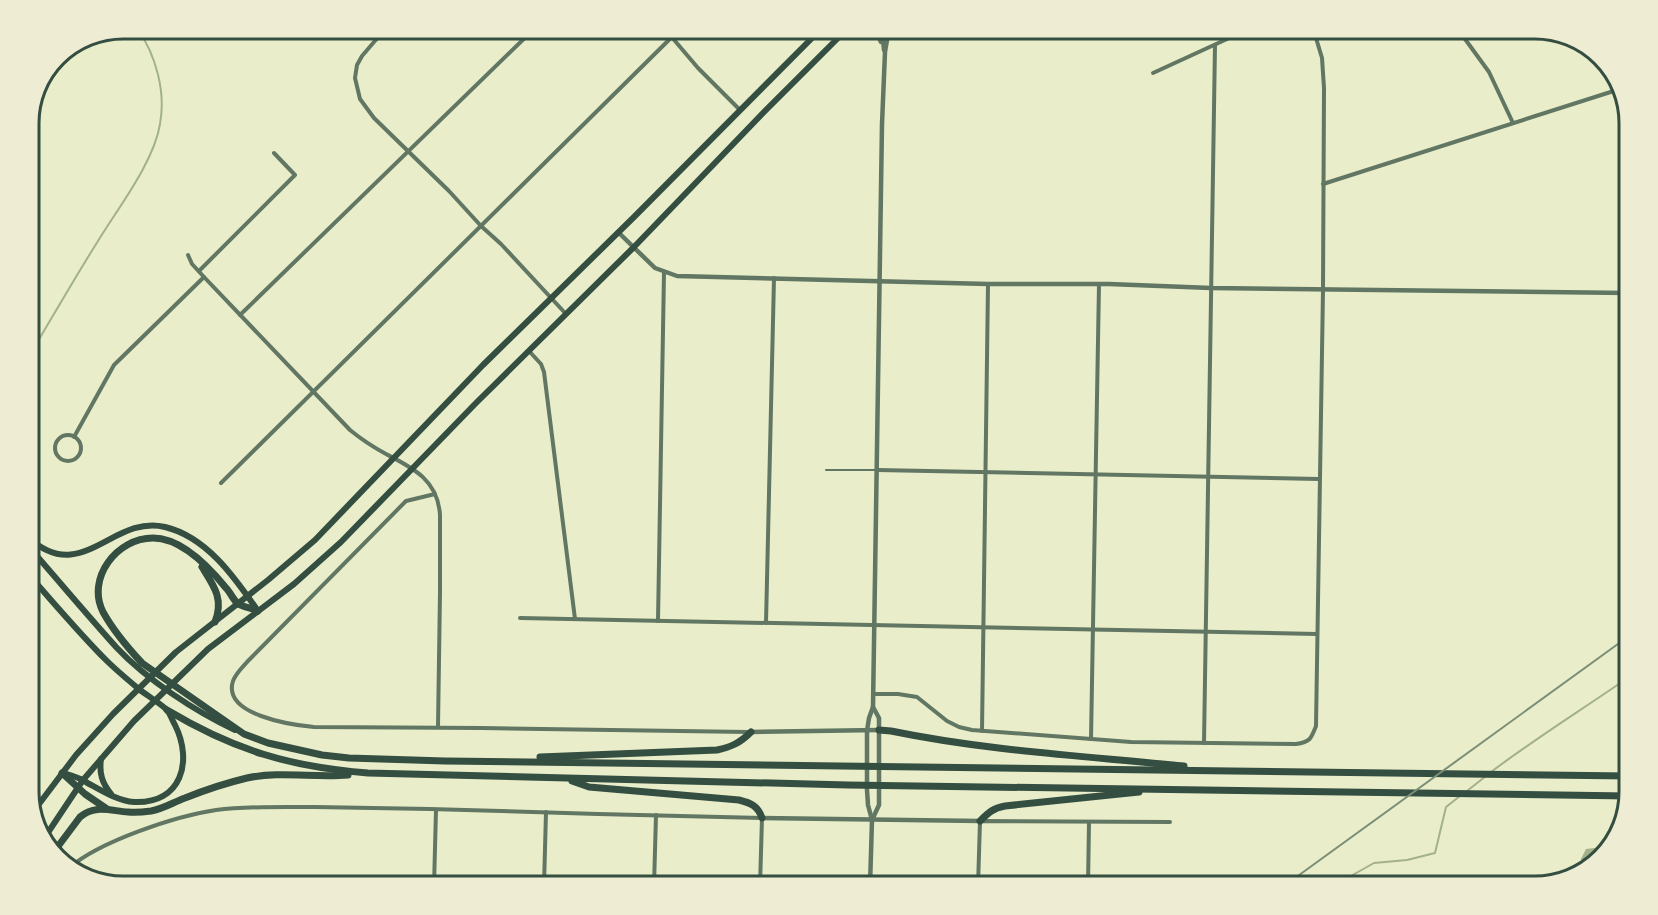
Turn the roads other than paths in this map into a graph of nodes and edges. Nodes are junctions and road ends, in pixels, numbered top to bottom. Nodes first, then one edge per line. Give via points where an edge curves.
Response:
1 (375, 39) edge
2 (524, 39) edge
3 (670, 39) edge
4 (672, 39) edge
5 (811, 39) edge
6 (837, 39) edge
7 (880, 39) edge
8 (883, 39) edge
9 (887, 39) edge
10 (1228, 39) edge
11 (1316, 39) edge
12 (1465, 39) edge
13 (883, 44) junction
14 (1215, 45) junction
15 (885, 52) junction
16 (1154, 73) dead end
17 (1613, 91) edge
18 (740, 110) junction
19 (1513, 123) junction
20 (408, 152) junction
21 (274, 153) dead end
22 (1323, 183) junction
23 (481, 226) junction
24 (618, 232) junction
25 (634, 247) junction
26 (188, 255) dead end
27 (199, 271) junction
28 (664, 272) junction
29 (204, 277) junction
30 (774, 279) junction
31 (880, 281) junction
32 (988, 284) junction
33 (1099, 284) junction
34 (1211, 288) junction
35 (1323, 290) junction
36 (1619, 293) edge
37 (550, 298) junction
38 (566, 314) junction
39 (240, 315) junction
40 (529, 351) junction
41 (313, 392) junction
42 (74, 437) junction
43 (393, 457) junction
44 (412, 469) junction
45 (826, 470) dead end
46 (877, 470) junction
47 (985, 472) junction
48 (1096, 475) junction
49 (1208, 477) junction
50 (1319, 479) junction
51 (221, 483) dead end
52 (435, 494) junction
53 (39, 544) edge
54 (39, 558) edge
55 (196, 558) junction
56 (39, 586) edge
57 (248, 596) junction
58 (238, 604) junction
59 (258, 611) junction
60 (520, 618) dead end
61 (575, 619) junction
62 (658, 621) junction
63 (215, 622) junction
64 (766, 623) junction
65 (874, 625) junction
66 (983, 627) junction
67 (1093, 630) junction
68 (1205, 632) junction
69 (1317, 634) junction
70 (873, 694) junction
71 (873, 707) junction
72 (167, 710) junction
73 (438, 727) junction
74 (879, 730) junction
75 (867, 731) junction
76 (982, 731) junction
77 (751, 732) junction
78 (244, 734) junction
79 (1091, 739) junction
80 (1204, 743) junction
81 (102, 757) junction
82 (445, 760) junction
83 (1223, 771) junction
84 (62, 773) junction
85 (368, 774) junction
86 (1619, 776) edge
87 (564, 778) junction
88 (83, 780) junction
89 (78, 788) junction
90 (1175, 789) junction
91 (111, 794) junction
92 (1618, 798) edge
93 (40, 803) edge
94 (107, 809) junction
95 (436, 810) junction
96 (546, 812) junction
97 (656, 815) junction
98 (762, 818) junction
99 (872, 820) junction
100 (980, 821) junction
101 (1089, 822) junction
102 (1170, 822) dead end
103 (49, 831) edge
104 (58, 845) edge
105 (77, 862) edge
106 (434, 876) edge
107 (544, 876) edge
108 (654, 876) edge
109 (760, 876) edge
110 (870, 876) edge
111 (978, 876) edge
112 (1088, 876) edge

1 - 20 street via 356,70 360,99
2 - 20 street
3 - 23 street
4 - 18 street
5 - 18 main road
6 - 25 main road
7 - 13 street
8 - 13 street
9 - 15 street
10 - 14 street
11 - 22 street via 1324,77
12 - 19 street via 1489,72
13 - 15 street
14 - 16 street
14 - 34 street
15 - 31 street
17 - 19 street
18 - 24 main road
19 - 22 street
20 - 23 street
20 - 39 street
21 - 27 street via 295,176
22 - 35 street
23 - 37 street
23 - 41 street
24 - 25 street
24 - 37 main road
25 - 28 street
25 - 38 main road
26 - 27 street
27 - 29 street
28 - 30 street via 676,276
28 - 62 street
29 - 39 street
29 - 42 street via 114,365
30 - 31 street
30 - 64 street
31 - 32 street
31 - 46 street
32 - 33 street
32 - 47 street
33 - 34 street
33 - 48 street
34 - 35 street
34 - 49 street
35 - 36 street
35 - 50 street
37 - 38 street
37 - 43 main road
38 - 40 main road
39 - 41 street
40 - 44 main road
40 - 61 street via 544,372
41 - 43 street via 350,430
41 - 51 street
42 - 42 street via 61,437 56,442 56,453 65,461 79,454 81,447
43 - 44 street
43 - 57 main road via 306,549
44 - 52 street via 425,478
44 - 59 main road via 323,560
45 - 46 lane
46 - 47 street
46 - 65 street
47 - 48 street
47 - 66 street
48 - 49 street
48 - 67 street
49 - 50 street
49 - 68 street
50 - 69 street
52 - 73 street via 440,512 441,562
52 - 73 street via 406,501 242,667 232,686 236,700 246,708 290,725
53 - 57 main road via 54,553 71,555 132,529 163,526 199,543
54 - 78 main road via 141,670 214,720
55 - 58 highway
55 - 63 highway via 216,590 219,607
55 - 78 highway via 167,540 146,538 128,544 103,572 100,603 142,663
56 - 72 main road via 105,660
57 - 58 main road
57 - 59 main road
58 - 59 highway
58 - 63 main road
59 - 81 main road via 208,649
60 - 61 street
61 - 62 street
62 - 64 street
63 - 84 main road via 176,652 118,708
64 - 65 street
65 - 66 street
65 - 70 street
66 - 67 street
66 - 76 street
67 - 68 street
67 - 79 street
68 - 69 street
68 - 80 street
69 - 80 street via 1316,726 1311,738 1296,744
70 - 71 street
70 - 76 street via 917,697 947,722
71 - 74 street via 879,717
71 - 75 street
72 - 85 highway via 264,756 319,769
72 - 91 main road via 184,749 184,767 176,784 150,801 131,801
73 - 77 street
74 - 75 street
74 - 83 highway via 972,746
74 - 99 street via 879,805
75 - 77 street
75 - 99 street via 868,805
76 - 79 street
77 - 82 highway via 737,744 717,750
78 - 82 highway via 322,755
79 - 80 street
81 - 88 main road
81 - 91 main road via 101,774
82 - 83 highway
83 - 86 highway
84 - 88 main road
84 - 89 highway
84 - 93 main road
85 - 87 highway
85 - 94 highway via 249,778 155,810 127,813
87 - 90 highway
87 - 98 highway via 589,787 739,800 756,807
88 - 89 main road
88 - 91 main road
89 - 94 highway
89 - 103 main road
90 - 92 highway
90 - 100 highway via 1005,806 994,808
94 - 104 highway via 84,813
95 - 96 street
95 - 105 street via 253,807 205,812 113,842
95 - 106 street
96 - 97 street
96 - 107 street
97 - 98 street
97 - 108 street
98 - 99 street
98 - 109 street
99 - 100 street
99 - 110 street
100 - 101 street
100 - 111 street
101 - 102 street
101 - 112 street

